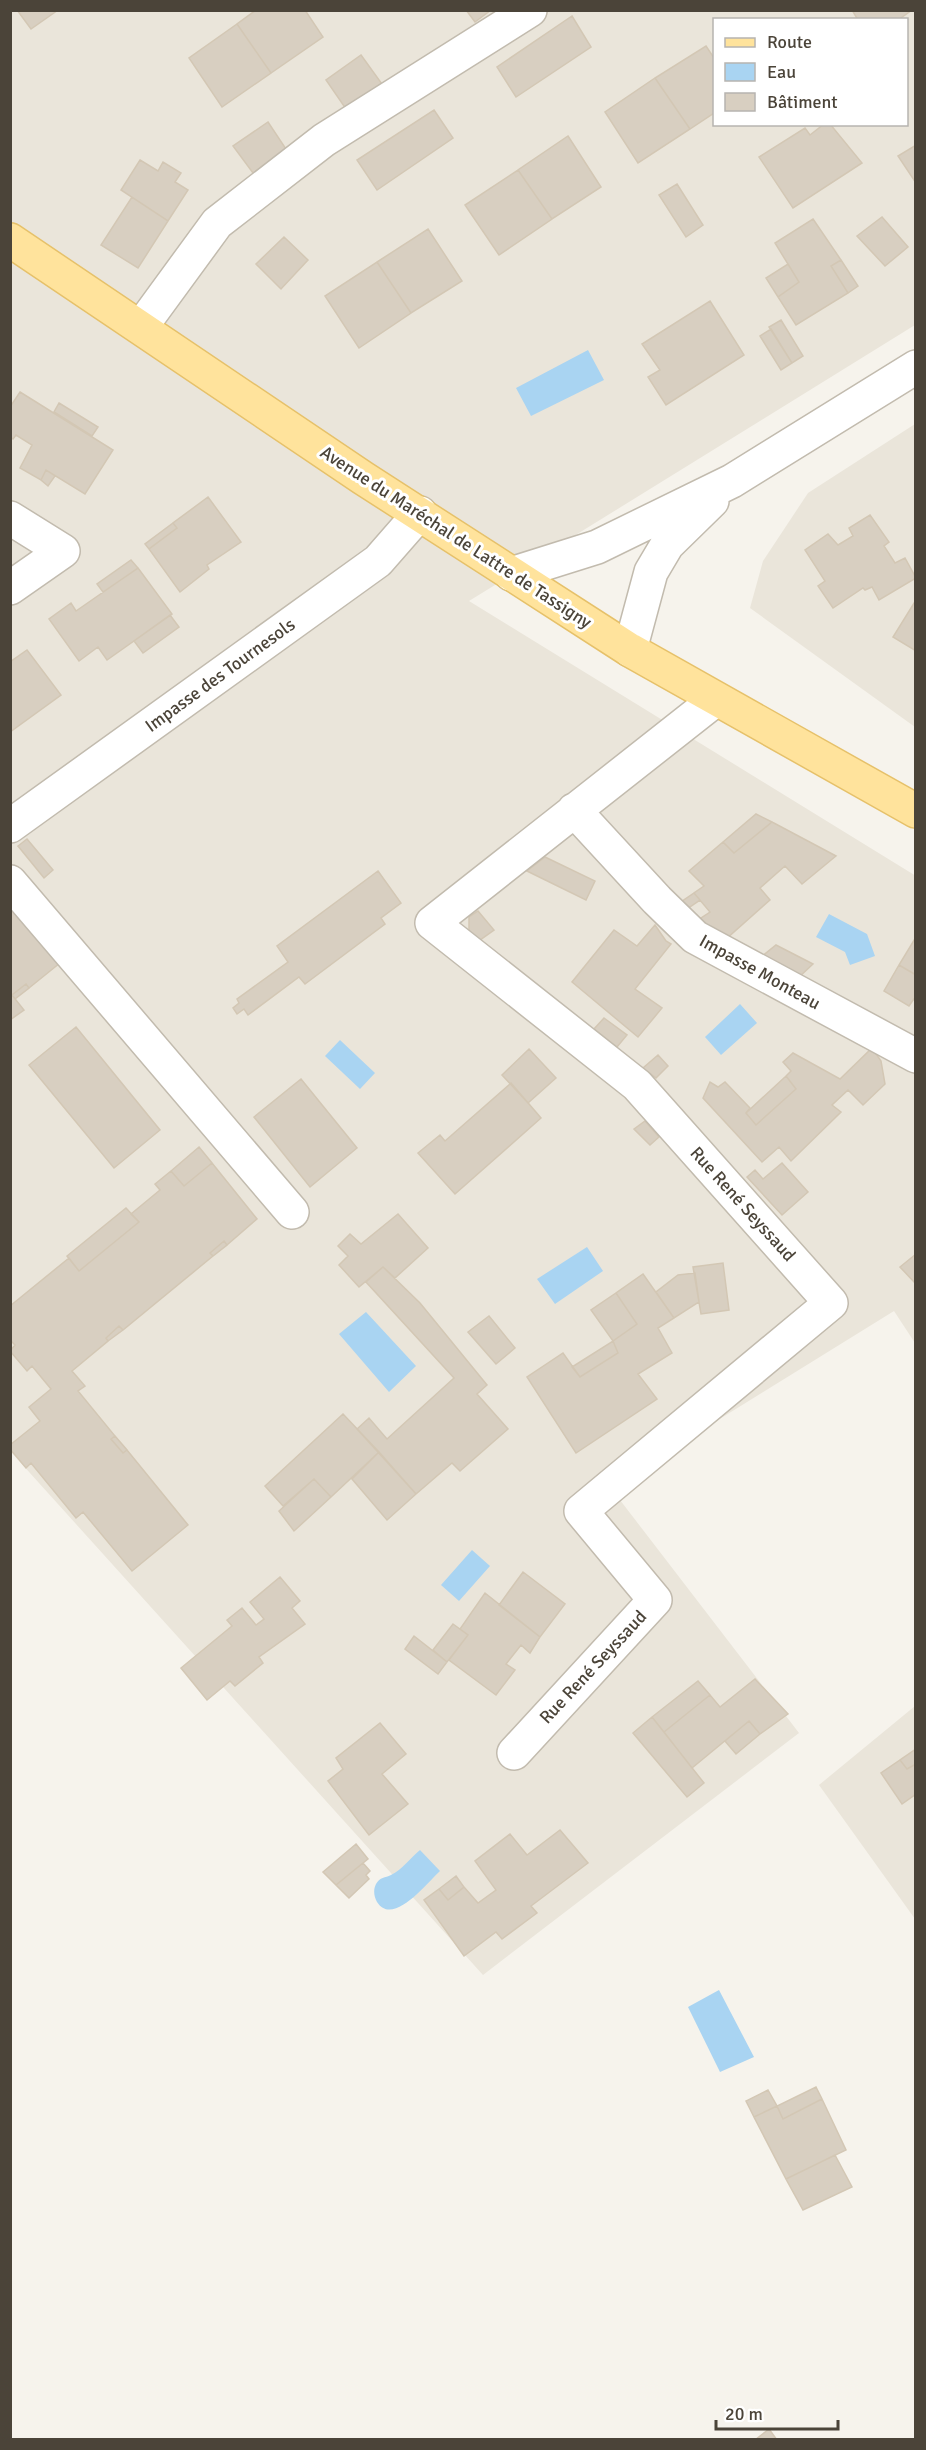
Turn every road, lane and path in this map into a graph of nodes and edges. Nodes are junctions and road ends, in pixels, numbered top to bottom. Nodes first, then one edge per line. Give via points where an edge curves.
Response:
1 (530, 10) edge
2 (10, 240) edge
3 (141, 327) junction
4 (915, 367) edge
5 (732, 481) junction
6 (420, 513) junction
7 (10, 518) edge
8 (511, 574) junction
9 (10, 588) edge
10 (630, 650) junction
11 (716, 700) junction
12 (574, 810) junction
13 (915, 811) edge
14 (10, 826) edge
15 (10, 882) edge
16 (915, 1056) edge
17 (292, 1212) dead end
18 (514, 1752) dead end

1 - 3 street via 324,140 217,223
2 - 3 main road, Avenue du Maréchal de Lattre de Tassigny
3 - 6 main road, Avenue du Maréchal de Lattre de Tassigny
4 - 5 street
5 - 8 street via 597,547
5 - 10 street via 667,545 651,572
6 - 8 main road, Avenue du Maréchal de Lattre de Tassigny
6 - 14 street, Impasse des Tournesols via 378,561
7 - 9 street via 63,551
8 - 10 main road, Avenue du Maréchal de Lattre de Tassigny
10 - 11 main road, Avenue du Maréchal de Lattre de Tassigny
11 - 12 street, Rue René Seyssaud
11 - 13 main road, Avenue du Maréchal de Lattre de Tassigny
12 - 16 street, Impasse Monteau via 695,937
12 - 18 street, Rue René Seyssaud via 432,923 637,1085 831,1303 581,1510 655,1600
15 - 17 street

